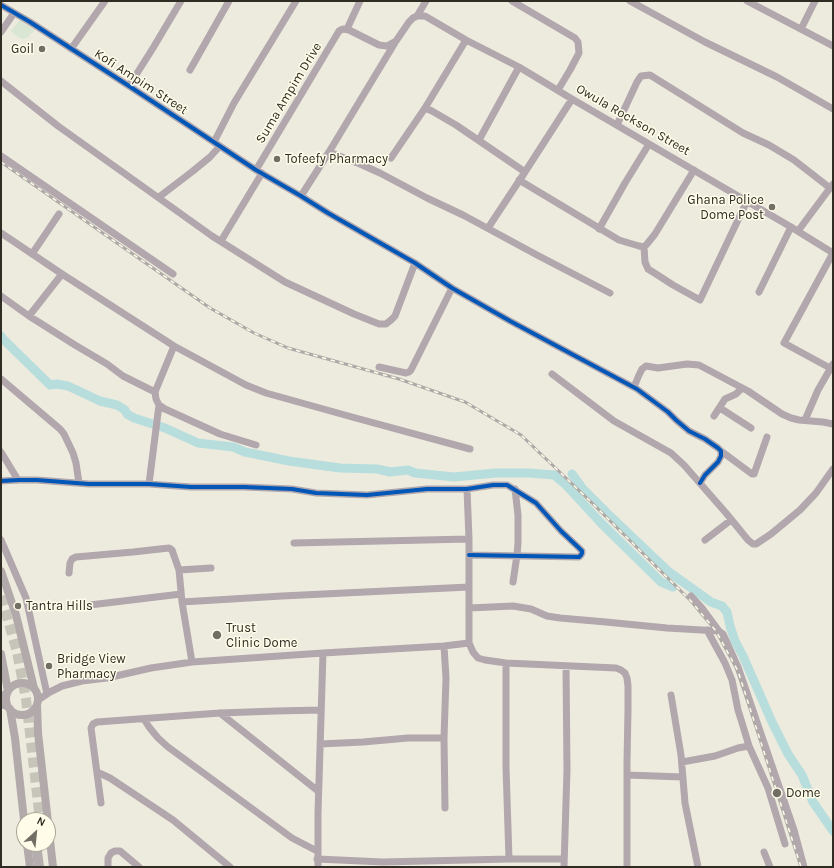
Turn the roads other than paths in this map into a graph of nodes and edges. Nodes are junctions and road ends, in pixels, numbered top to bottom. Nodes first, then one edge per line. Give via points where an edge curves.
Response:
1 (105, 1) edge
2 (180, 1) edge
3 (229, 1) edge
4 (296, 1) edge
5 (360, 1) edge
6 (426, 1) edge
7 (512, 1) edge
8 (630, 1) edge
9 (815, 1) edge
10 (750, 2) edge
11 (638, 3) edge
12 (1, 5) edge
13 (14, 13) junction
14 (417, 16) junction
15 (345, 29) junction
16 (801, 29) junction
17 (1, 32) edge
18 (466, 40) junction
19 (396, 41) junction
20 (833, 46) edge
21 (71, 49) junction
22 (520, 67) junction
23 (190, 70) dead end
24 (1, 81) edge
25 (129, 86) junction
26 (558, 90) junction
27 (572, 99) junction
28 (832, 105) edge
29 (425, 108) junction
30 (617, 125) junction
31 (479, 140) junction
32 (217, 144) junction
33 (649, 144) junction
34 (330, 152) junction
35 (1, 156) edge
36 (391, 158) dead end
37 (694, 170) junction
38 (259, 171) junction
39 (526, 172) junction
40 (519, 180) junction
41 (832, 186) edge
42 (301, 196) junction
43 (159, 198) junction
44 (747, 201) junction
45 (60, 214) dead end
46 (488, 228) junction
47 (599, 229) junction
48 (795, 229) junction
49 (1, 234) edge
50 (221, 241) junction
51 (644, 247) junction
52 (833, 253) edge
53 (32, 254) junction
54 (415, 263) junction
55 (62, 274) junction
56 (173, 274) dead end
57 (452, 288) junction
58 (759, 292) dead end
59 (610, 293) dead end
60 (1, 296) edge
61 (29, 316) junction
62 (174, 346) junction
63 (832, 366) edge
64 (379, 367) dead end
65 (552, 374) dead end
66 (1, 379) edge
67 (634, 387) junction
68 (742, 388) junction
69 (155, 392) junction
70 (159, 405) junction
71 (720, 408) junction
72 (714, 416) dead end
73 (805, 420) junction
74 (833, 424) edge
75 (751, 428) dead end
76 (767, 438) dead end
77 (256, 445) dead end
78 (470, 449) dead end
79 (721, 451) junction
80 (1, 452) edge
81 (833, 469) edge
82 (18, 480) junction
83 (1, 481) edge
84 (79, 483) junction
85 (700, 483) junction
86 (149, 484) junction
87 (467, 489) junction
88 (515, 489) junction
89 (731, 520) junction
90 (469, 539) junction
91 (1, 540) edge
92 (705, 540) dead end
93 (294, 543) dead end
94 (469, 555) junction
95 (517, 556) junction
96 (211, 568) dead end
97 (179, 570) junction
98 (1, 571) edge
99 (69, 573) dead end
100 (513, 582) dead end
101 (469, 587) junction
102 (691, 596) dead end
103 (182, 598) junction
104 (90, 605) dead end
105 (469, 608) junction
106 (707, 630) junction
107 (718, 631) junction
108 (469, 643) junction
109 (444, 646) junction
110 (323, 653) junction
111 (1, 654) edge
112 (192, 662) junction
113 (506, 663) junction
114 (566, 666) junction
115 (34, 689) junction
116 (48, 692) junction
117 (5, 694) edge
118 (671, 695) dead end
119 (37, 702) junction
120 (6, 707) edge
121 (321, 710) junction
122 (220, 713) junction
123 (144, 719) junction
124 (444, 738) junction
125 (320, 744) junction
126 (750, 746) junction
127 (682, 762) junction
128 (97, 772) junction
129 (627, 775) junction
130 (683, 777) junction
131 (318, 791) junction
132 (101, 803) dead end
133 (445, 808) dead end
134 (23, 812) edge
135 (785, 844) dead end
136 (317, 851) junction
137 (28, 852) edge
138 (37, 852) edge
139 (43, 852) edge
140 (764, 852) dead end
141 (317, 859) junction
142 (509, 859) junction
143 (564, 859) junction
144 (30, 867) edge
145 (39, 867) edge
146 (45, 867) edge
147 (53, 867) edge
148 (108, 867) edge
149 (139, 867) edge
150 (230, 867) edge
151 (318, 867) edge
152 (564, 867) edge
153 (627, 867) edge
154 (698, 867) edge
155 (770, 867) edge
156 (804, 867) edge

1 - 21 street
2 - 25 street
3 - 23 street
4 - 32 street via 234,102
5 - 15 street, Suma Ampim Drive
6 - 14 street
7 - 26 street via 578,42 579,53
8 - 11 street
9 - 16 street
10 - 16 street
11 - 28 street via 705,42
12 - 13 street, Kofi Ampim Street
13 - 17 street
13 - 21 street, Kofi Ampim Street
14 - 18 street, Owula Rockson Street via 425,16
14 - 19 street via 409,22
15 - 19 street via 379,46 387,46
15 - 38 street, Suma Ampim Drive via 339,31
16 - 20 street
18 - 22 street, Owula Rockson Street
18 - 29 street
19 - 34 street
21 - 25 street, Kofi Ampim Street
22 - 26 street, Owula Rockson Street
22 - 31 street
24 - 43 street via 58,126
25 - 32 street, Kofi Ampim Street
26 - 27 street, Owula Rockson Street
27 - 30 street, Owula Rockson Street
27 - 39 street
29 - 31 street
29 - 36 street
30 - 33 street, Owula Rockson Street
30 - 41 street via 637,82 641,76 650,75 743,133 794,160
31 - 39 street
32 - 38 street, Kofi Ampim Street
32 - 43 street via 210,156 194,171
33 - 37 street, Owula Rockson Street
33 - 47 street
34 - 42 street
34 - 46 street via 380,173
35 - 56 street
37 - 44 street, Owula Rockson Street
37 - 51 street via 655,234
38 - 42 street, Kofi Ampim Street
38 - 50 street, Suma Ampim Drive
39 - 40 street
40 - 46 street
40 - 47 street
41 - 48 street
42 - 54 street, Kofi Ampim Street
43 - 50 street
44 - 48 street, Owula Rockson Street
44 - 51 street via 700,300 648,269
45 - 53 street
46 - 59 street
47 - 51 street via 619,240
48 - 52 street, Owula Rockson Street
48 - 58 street
49 - 53 street
50 - 54 street via 285,282 379,324 386,324 395,316
52 - 63 street via 784,343
53 - 55 street
54 - 57 street, Kofi Ampim Street
55 - 61 street
55 - 62 street
57 - 64 street via 411,370 406,373
57 - 67 street, Kofi Ampim Street
60 - 61 street
61 - 69 street via 123,376
62 - 69 street
62 - 78 street via 266,393
63 - 73 street
65 - 85 street via 614,421 671,453
66 - 84 street via 64,434 73,453
67 - 68 street via 646,366 658,368 687,364 699,365
67 - 79 street, Kofi Ampim Street via 690,431
68 - 71 street via 725,399
68 - 73 street via 782,414
69 - 70 street
70 - 77 street via 220,434
70 - 86 street
71 - 72 street
71 - 75 street
73 - 74 street
76 - 79 street, Kofi Ampim Street via 754,474
79 - 85 street via 718,462
80 - 82 street
81 - 89 street via 800,510 756,544 751,543
82 - 83 street
82 - 84 street
84 - 86 street
85 - 89 street
86 - 87 street via 292,489 316,493 367,495 427,489
87 - 88 street via 507,485
87 - 90 street
88 - 95 street via 518,515
88 - 95 street via 536,503 582,551 579,557
89 - 92 street
90 - 93 street
90 - 94 street
91 - 116 street via 26,598
94 - 95 street
94 - 101 street
95 - 100 street
96 - 97 street
97 - 99 street via 174,552 169,548 76,557 70,563
97 - 103 street
98 - 115 main road via 16,615
101 - 103 street
101 - 105 street
102 - 107 street
103 - 104 street
103 - 112 street
105 - 106 street via 513,606 560,618
105 - 108 street
106 - 107 street
106 - 126 street via 732,680 738,710
107 - 156 street via 723,634 740,674 794,830
108 - 109 street
108 - 113 street via 478,658
109 - 110 street
109 - 124 street
110 - 112 street
110 - 121 street
111 - 117 main road
112 - 116 street via 82,681
113 - 114 street
113 - 142 street
114 - 129 street via 616,668 625,673 628,686
114 - 143 street via 567,770
115 - 116 street
115 - 117 main road via 26,683 20,683
115 - 119 main road via 37,693
116 - 119 street
117 - 120 main road
118 - 127 street
119 - 120 main road via 31,712 21,715
119 - 147 main road
120 - 134 main road via 15,738
121 - 122 street
121 - 125 street
122 - 123 street
122 - 131 street
123 - 128 street via 93,724 91,728
123 - 136 street via 168,747 292,838
124 - 125 street
124 - 133 street
125 - 131 street
126 - 127 street
126 - 135 street via 768,788
127 - 130 street
128 - 132 street
128 - 150 street via 173,820
129 - 130 street
129 - 153 street
130 - 154 street via 685,804
131 - 136 street
136 - 141 street
137 - 144 main road
138 - 145 highway
139 - 146 highway
140 - 155 street
141 - 142 street via 383,862
141 - 151 street
142 - 143 street
143 - 152 street
148 - 149 street via 110,853 115,850 120,851

